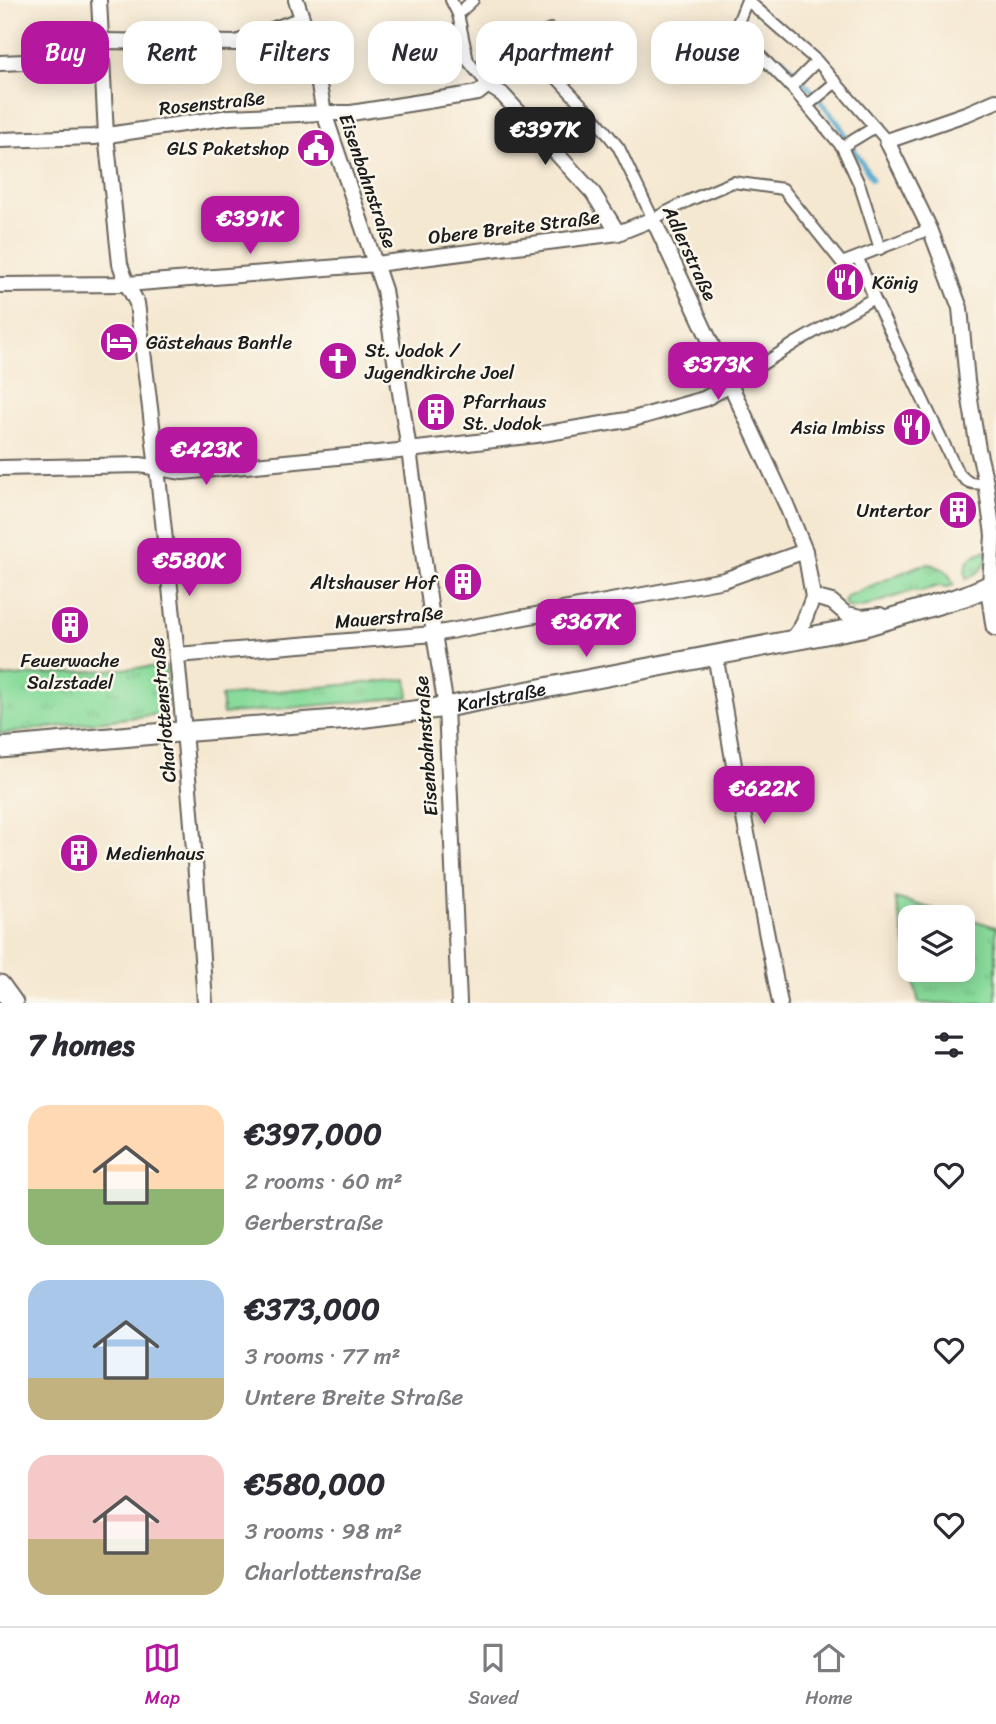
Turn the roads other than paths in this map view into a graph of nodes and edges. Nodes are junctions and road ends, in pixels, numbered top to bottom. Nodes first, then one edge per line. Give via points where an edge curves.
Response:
1 (99, 0) edge
2 (296, 0) edge
3 (451, 0) edge
4 (474, 0) edge
5 (458, 14) junction
6 (302, 19) junction
7 (100, 21) edge
8 (109, 41) edge
9 (817, 61) junction
10 (21, 62) edge
11 (0, 63) edge
12 (797, 80) junction
13 (836, 82) junction
14 (103, 84) edge
15 (562, 84) edge
16 (488, 85) junction
17 (814, 100) junction
18 (996, 101) edge
19 (324, 113) junction
20 (875, 127) junction
21 (106, 135) junction
22 (0, 140) edge
23 (887, 141) junction
24 (847, 143) junction
25 (653, 219) junction
26 (930, 229) junction
27 (618, 233) junction
28 (880, 249) junction
29 (858, 258) junction
30 (376, 264) junction
31 (127, 284) junction
32 (0, 285) edge
33 (874, 298) junction
34 (730, 385) junction
35 (409, 450) junction
36 (0, 468) edge
37 (158, 468) junction
38 (986, 483) junction
39 (805, 551) junction
40 (994, 587) edge
41 (813, 597) junction
42 (917, 611) junction
43 (996, 626) edge
44 (434, 634) junction
45 (792, 640) junction
46 (177, 654) junction
47 (716, 654) junction
48 (446, 707) junction
49 (184, 732) junction
50 (0, 748) edge
51 (0, 985) edge
52 (13, 1003) edge
53 (205, 1003) edge
54 (459, 1003) edge
55 (780, 1003) edge

1 - 7 street, Charlottenstraße
2 - 6 street, Eisenbahnstraße
3 - 5 street
4 - 5 street
5 - 16 street via 468,61
6 - 8 street via 236,43
6 - 19 street, Eisenbahnstraße
9 - 12 street
9 - 12 street via 747,0 735,30
9 - 13 street
10 - 11 street
12 - 17 street
13 - 17 street
13 - 20 street
14 - 21 street, Charlottenstraße
15 - 25 street, Adlerstraße via 619,148
16 - 19 street, Rosenstraße via 478,93
16 - 27 street via 502,94 593,193
17 - 24 street
18 - 23 street
19 - 21 street, Rosenstraße via 230,117
19 - 30 street, Eisenbahnstraße
20 - 23 street
20 - 24 street
21 - 22 street, Rosenstraße
21 - 31 street, Charlottenstraße via 120,264
23 - 26 street
24 - 28 street
25 - 27 street, Obere Breite Straße
25 - 29 street via 733,182 783,189 842,263
25 - 34 street, Adlerstraße
26 - 28 street
26 - 38 street via 960,308 967,381
27 - 30 street, Obere Breite Straße
28 - 29 street
29 - 33 street
30 - 31 street, Obere Breite Straße
30 - 35 street, Eisenbahnstraße
31 - 32 street, Obere Breite Straße
31 - 37 street, Charlottenstraße via 137,303
33 - 34 street
33 - 38 street via 957,471 967,482
34 - 35 street via 704,399 633,419
34 - 39 street, Adlerstraße
35 - 37 street via 183,472
35 - 44 street, Eisenbahnstraße
36 - 37 street
37 - 46 street, Charlottenstraße
38 - 40 street
39 - 41 street, Adlerstraße
39 - 44 street, Mauerstraße via 723,580
40 - 42 main road, Karlstraße
40 - 43 main road
41 - 42 street via 862,617
41 - 45 street
42 - 45 main road, Karlstraße
44 - 46 street, Mauerstraße
44 - 48 street, Eisenbahnstraße
45 - 47 main road, Karlstraße
46 - 49 street, Charlottenstraße
47 - 48 main road, Karlstraße
47 - 55 street
48 - 49 main road, Karlstraße
48 - 54 street, Eisenbahnstraße
49 - 50 main road, Karlstraße
49 - 53 street, Charlottenstraße
51 - 52 main road

